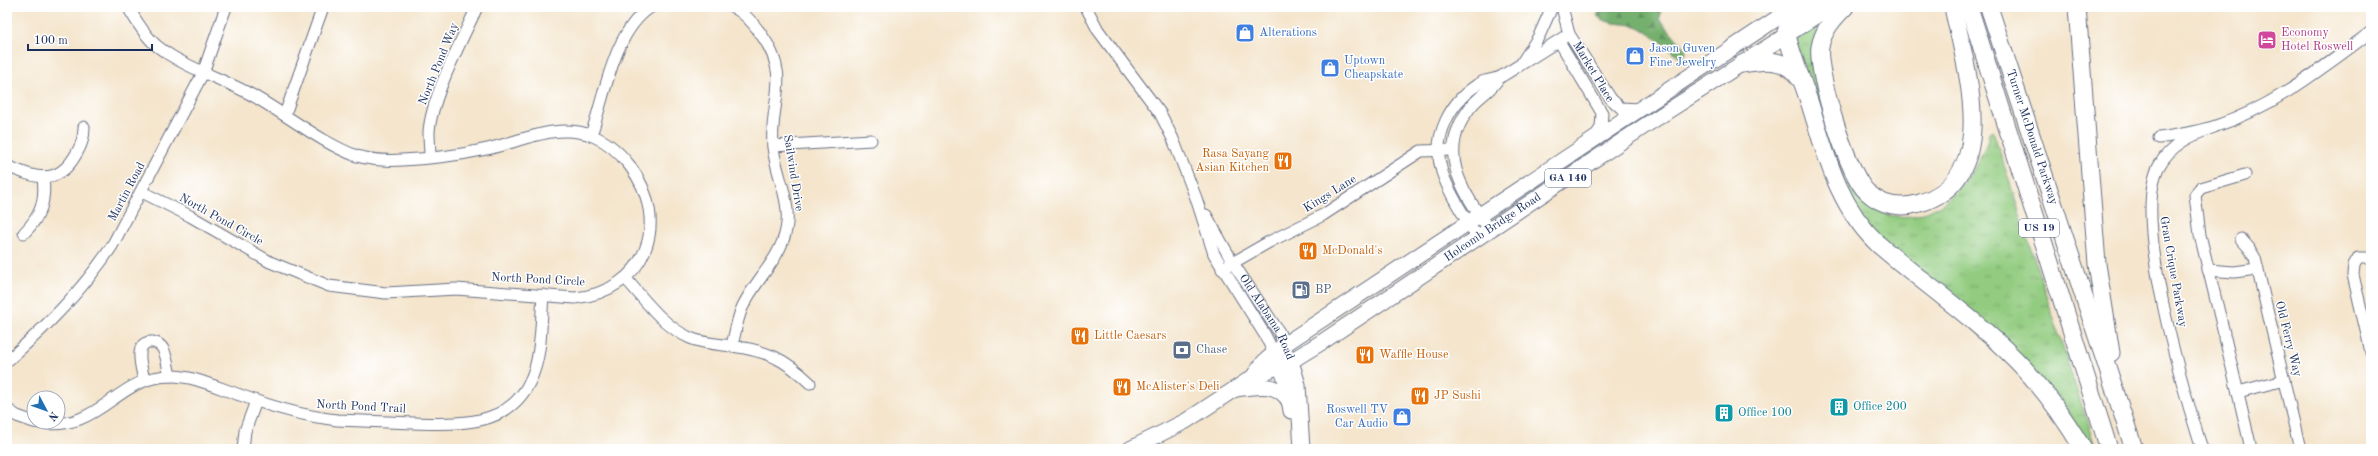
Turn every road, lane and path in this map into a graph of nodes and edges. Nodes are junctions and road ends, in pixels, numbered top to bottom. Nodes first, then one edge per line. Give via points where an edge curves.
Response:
1 (128, 7) edge
2 (226, 7) edge
3 (323, 7) edge
4 (477, 7) edge
5 (651, 7) edge
6 (732, 7) edge
7 (1086, 7) edge
8 (1552, 7) edge
9 (1562, 7) edge
10 (1810, 7) edge
11 (1830, 7) edge
12 (1845, 7) edge
13 (1953, 7) edge
14 (1969, 7) edge
15 (1990, 7) edge
16 (2077, 7) edge
17 (1788, 10) edge
18 (2371, 32) edge
19 (1569, 34) junction
20 (1787, 35) junction
21 (1559, 41) junction
22 (1742, 64) junction
23 (1521, 65) junction
24 (203, 73) junction
25 (1498, 79) junction
26 (1805, 88) junction
27 (1639, 109) junction
28 (285, 114) junction
29 (84, 127) dead end
30 (2214, 127) junction
31 (591, 135) junction
32 (2159, 138) dead end
33 (1594, 139) junction
34 (870, 140) dead end
35 (773, 146) junction
36 (1438, 149) junction
37 (1453, 150) junction
38 (430, 157) junction
39 (7, 166) edge
40 (2245, 175) dead end
41 (43, 177) junction
42 (142, 192) junction
43 (1196, 198) junction
44 (1474, 219) junction
45 (24, 233) dead end
46 (1484, 235) junction
47 (2241, 239) dead end
48 (2371, 258) edge
49 (1233, 262) junction
50 (1222, 269) junction
51 (2257, 269) junction
52 (2208, 270) junction
53 (626, 279) junction
54 (543, 295) junction
55 (732, 346) junction
56 (1311, 349) junction
57 (2371, 352) edge
58 (1282, 356) junction
59 (7, 361) edge
60 (170, 376) junction
61 (144, 380) junction
62 (2284, 380) junction
63 (810, 383) dead end
64 (1236, 389) junction
65 (2238, 392) junction
66 (256, 401) junction
67 (1295, 405) junction
68 (2120, 405) junction
69 (7, 409) edge
70 (26, 419) edge
71 (66, 423) edge
72 (2250, 444) dead end
73 (243, 449) edge
74 (1130, 449) edge
75 (1299, 449) edge
76 (1302, 449) edge
77 (2083, 449) edge
78 (2109, 449) edge
79 (2134, 449) edge
80 (2202, 449) edge
81 (2300, 449) edge

1 - 24 street, North Pond Circle via 155,44 175,59
2 - 24 street, Martin Road
3 - 28 street
4 - 38 street, North Pond Way via 432,115 429,132
5 - 31 street via 643,12 624,35
6 - 35 street, Sailwind Drive via 759,31 771,48 777,63 779,80 773,121
7 - 43 street, Old Alabama Road via 1098,30 1160,113
8 - 23 street via 1539,36
9 - 19 street, Market Place
10 - 20 highway via 1789,23
11 - 20 main road, Holcomb Bridge Road / GA 140
12 - 13 highway via 1829,24 1821,44 1820,64 1829,100 1858,182 1866,192 1880,201 1904,206 1924,202 1946,188 1960,174 1968,156 1973,124 1972,104
14 - 78 highway, Turner McDonald Parkway / US 19
15 - 68 highway, Turner McDonald Parkway / US 19
16 - 68 highway via 2097,264
17 - 27 main road, Holcomb Bridge Road / GA 140
18 - 30 street via 2281,96
19 - 21 street
19 - 27 street, Market Place via 1611,99 1620,108
20 - 22 main road, Holcomb Bridge Road / GA 140
20 - 26 highway
21 - 23 street
21 - 33 street, Market Place via 1602,113 1601,128
22 - 26 highway via 1767,60 1779,62 1792,69
22 - 46 main road, Holcomb Bridge Road / GA 140
23 - 25 street
24 - 28 street, North Pond Circle via 247,92
24 - 42 street, Martin Road
25 - 36 street via 1483,82 1459,101 1445,123
25 - 37 street via 1492,89 1469,108 1463,118
26 - 77 highway via 1836,185 1857,222 1878,244 1986,332 2015,359 2051,401
27 - 33 main road, Holcomb Bridge Road / GA 140
28 - 38 street, North Pond Circle via 338,148 358,156 391,161
29 - 41 street via 82,143 70,164 59,174
30 - 32 street
30 - 80 street, Gran Crique Parkway via 2185,139 2165,156 2154,179 2150,205 2154,252 2168,324
31 - 38 street, North Pond Circle via 553,131 488,149
31 - 53 street, North Pond Circle via 609,144 625,160 642,185 649,204 651,224 648,244 639,263
33 - 44 main road, Holcomb Bridge Road / GA 140
34 - 35 street
35 - 55 street, Sailwind Drive via 787,204 786,230 778,253 742,308
36 - 37 street, Kings Lane
36 - 44 street via 1447,185
36 - 49 street, Kings Lane via 1417,153 1323,215
37 - 44 street via 1455,171
39 - 41 street via 32,176
40 - 52 street via 2201,188 2196,192 2199,230
41 - 45 street via 45,193 42,208 35,222
42 - 54 street, North Pond Circle via 270,262 329,286 386,293 456,289
42 - 59 street, Martin Road via 112,246 78,293 42,331
43 - 49 street, Old Alabama Road
43 - 50 street, Old Alabama Road via 1207,239
44 - 46 street
44 - 58 main road, Holcomb Bridge Road / GA 140
46 - 56 main road, Holcomb Bridge Road / GA 140
47 - 51 street, Old Ferry Way via 2253,253
48 - 57 street via 2358,258 2353,275
49 - 50 street, Kings Lane
49 - 58 street, Old Alabama Road
50 - 58 street, Old Alabama Road via 1265,335
51 - 52 street via 2234,272
51 - 62 street, Old Ferry Way
52 - 65 street
53 - 54 street, North Pond Circle via 609,290 590,296 575,298
53 - 55 street via 661,318 678,331 701,342
54 - 66 street, North Pond Trail via 538,357 531,378 514,402 486,419 460,424 337,420 298,414
55 - 63 street via 765,352 792,366
56 - 58 main road, Holcomb Bridge Road / GA 140
56 - 67 main road via 1303,364
58 - 64 main road, Holcomb Bridge Road / GA 140
58 - 67 main road, Old Alabama Road
60 - 61 street, North Pond Trail
60 - 61 street via 163,349 158,344 150,342 143,346 140,352
60 - 66 street, North Pond Trail via 194,380
61 - 71 street, North Pond Trail via 126,389 89,416
62 - 65 street
62 - 81 street, Old Ferry Way
64 - 67 main road via 1274,387
64 - 74 main road, Holcomb Bridge Road / GA 140 via 1186,421
65 - 72 street
66 - 73 street via 245,432
67 - 75 main road, Old Alabama Road
67 - 76 main road, Old Alabama Road
68 - 79 highway, Turner McDonald Parkway / US 19
69 - 70 street, North Pond Trail

